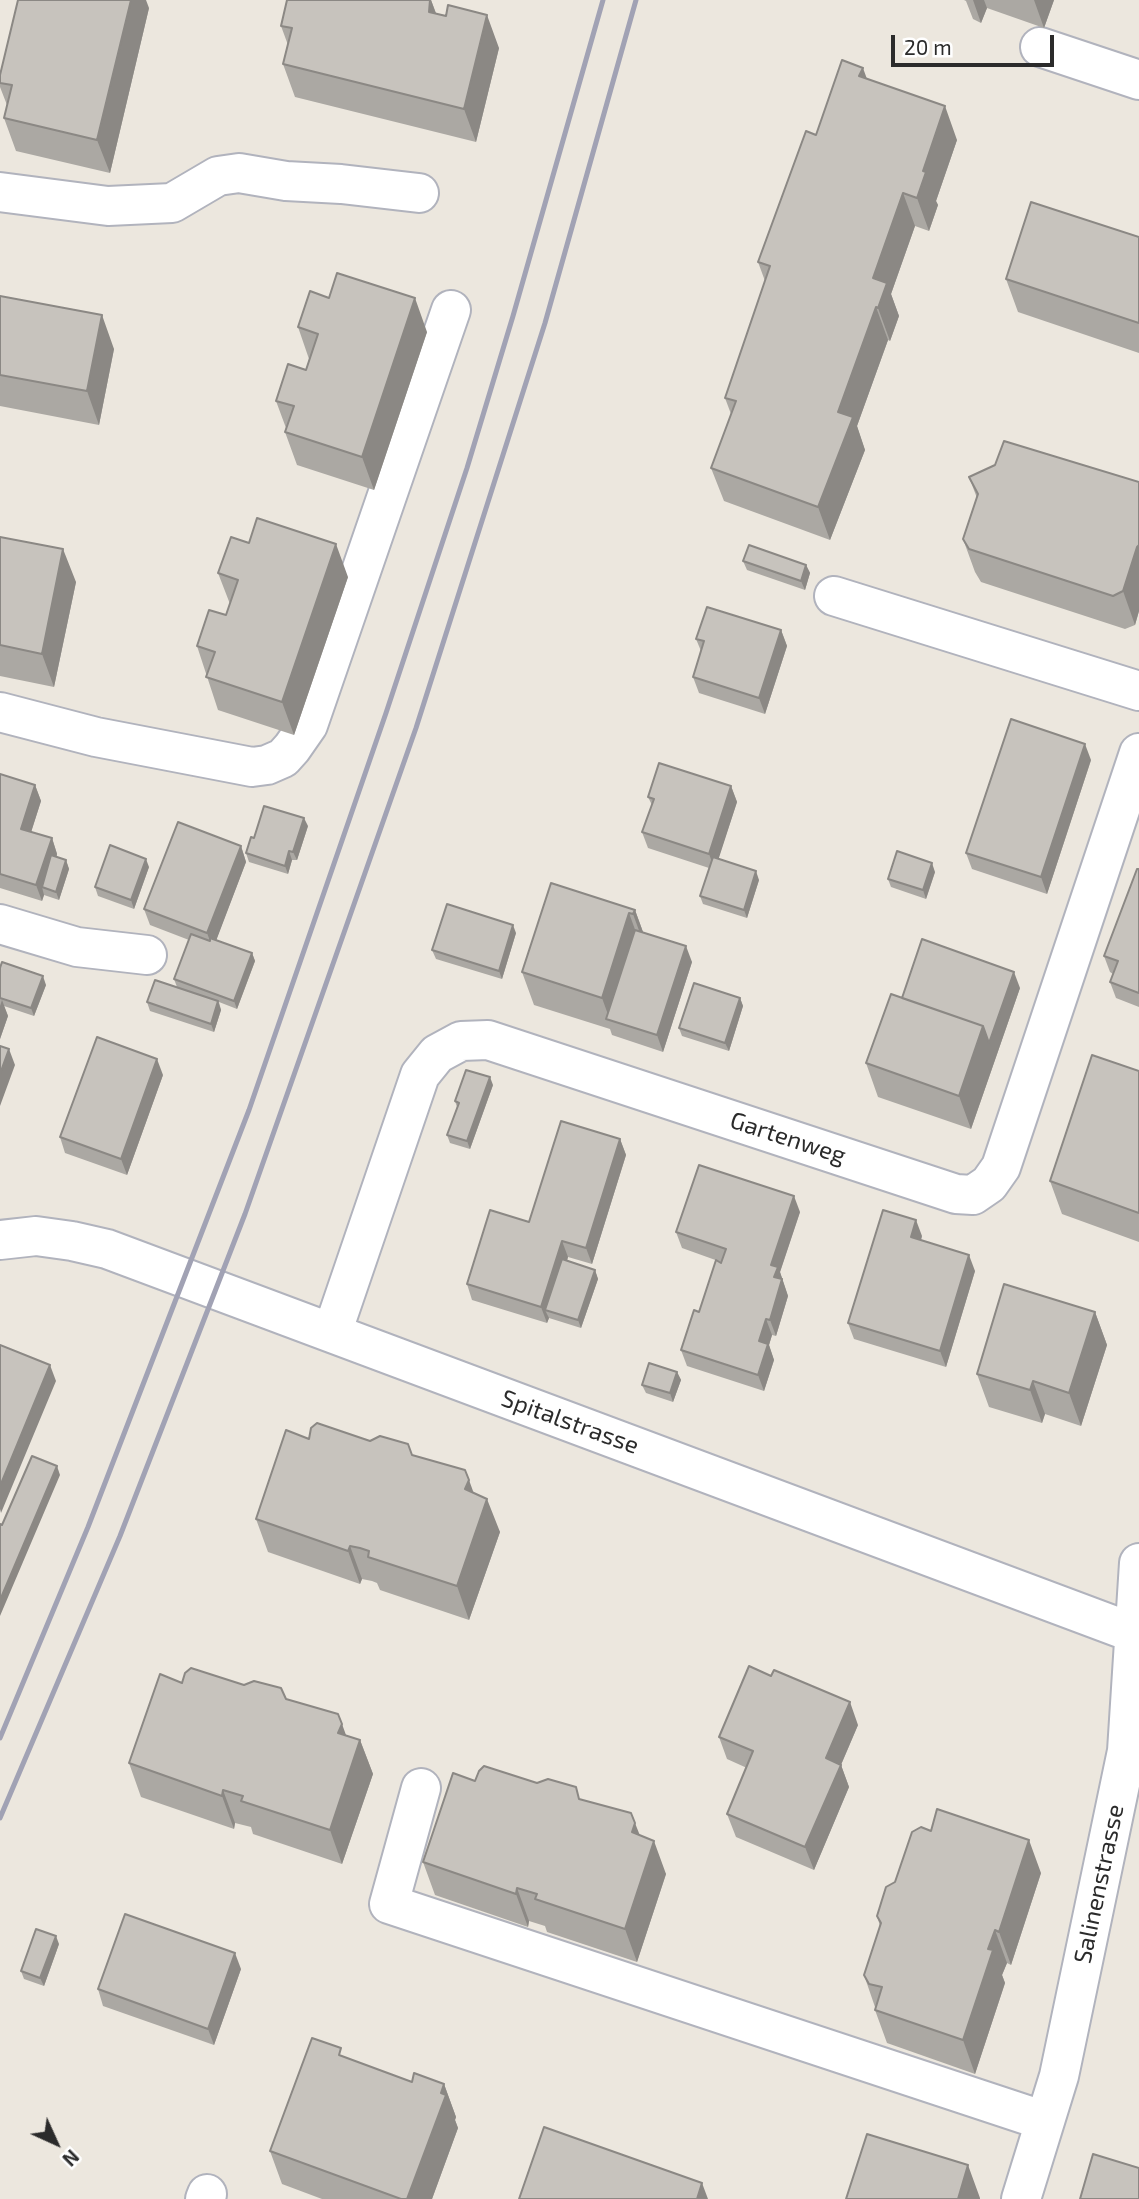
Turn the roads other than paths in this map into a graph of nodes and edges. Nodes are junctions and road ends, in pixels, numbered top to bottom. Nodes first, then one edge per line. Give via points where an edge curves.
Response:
1 (1040, 47) dead end
2 (1139, 80) edge
3 (0, 192) edge
4 (419, 193) dead end
5 (451, 310) dead end
6 (834, 596) dead end
7 (1139, 691) edge
8 (0, 712) edge
9 (1139, 753) edge
10 (0, 925) edge
11 (147, 955) dead end
12 (0, 1240) edge
13 (332, 1333) junction
14 (1139, 1563) edge
15 (1137, 1634) edge
16 (421, 1788) dead end
17 (1045, 2120) junction
18 (1021, 2199) edge

1 - 2 street
3 - 4 street via 108,206 172,203 218,176 239,173
5 - 8 street via 308,725 283,758 252,767 96,737
6 - 7 street
9 - 13 street, Gartenweg via 1001,1167 989,1184 973,1195 956,1194 488,1040 461,1041 437,1054 420,1075
10 - 11 street via 77,947
12 - 13 street, Spitalstrasse via 36,1236 107,1249
13 - 15 street, Spitalstrasse
14 - 15 street, Salinenstrasse
15 - 17 street, Salinenstrasse via 1126,1751 1059,2076
16 - 17 street via 389,1903
17 - 18 street, Salinenstrasse

